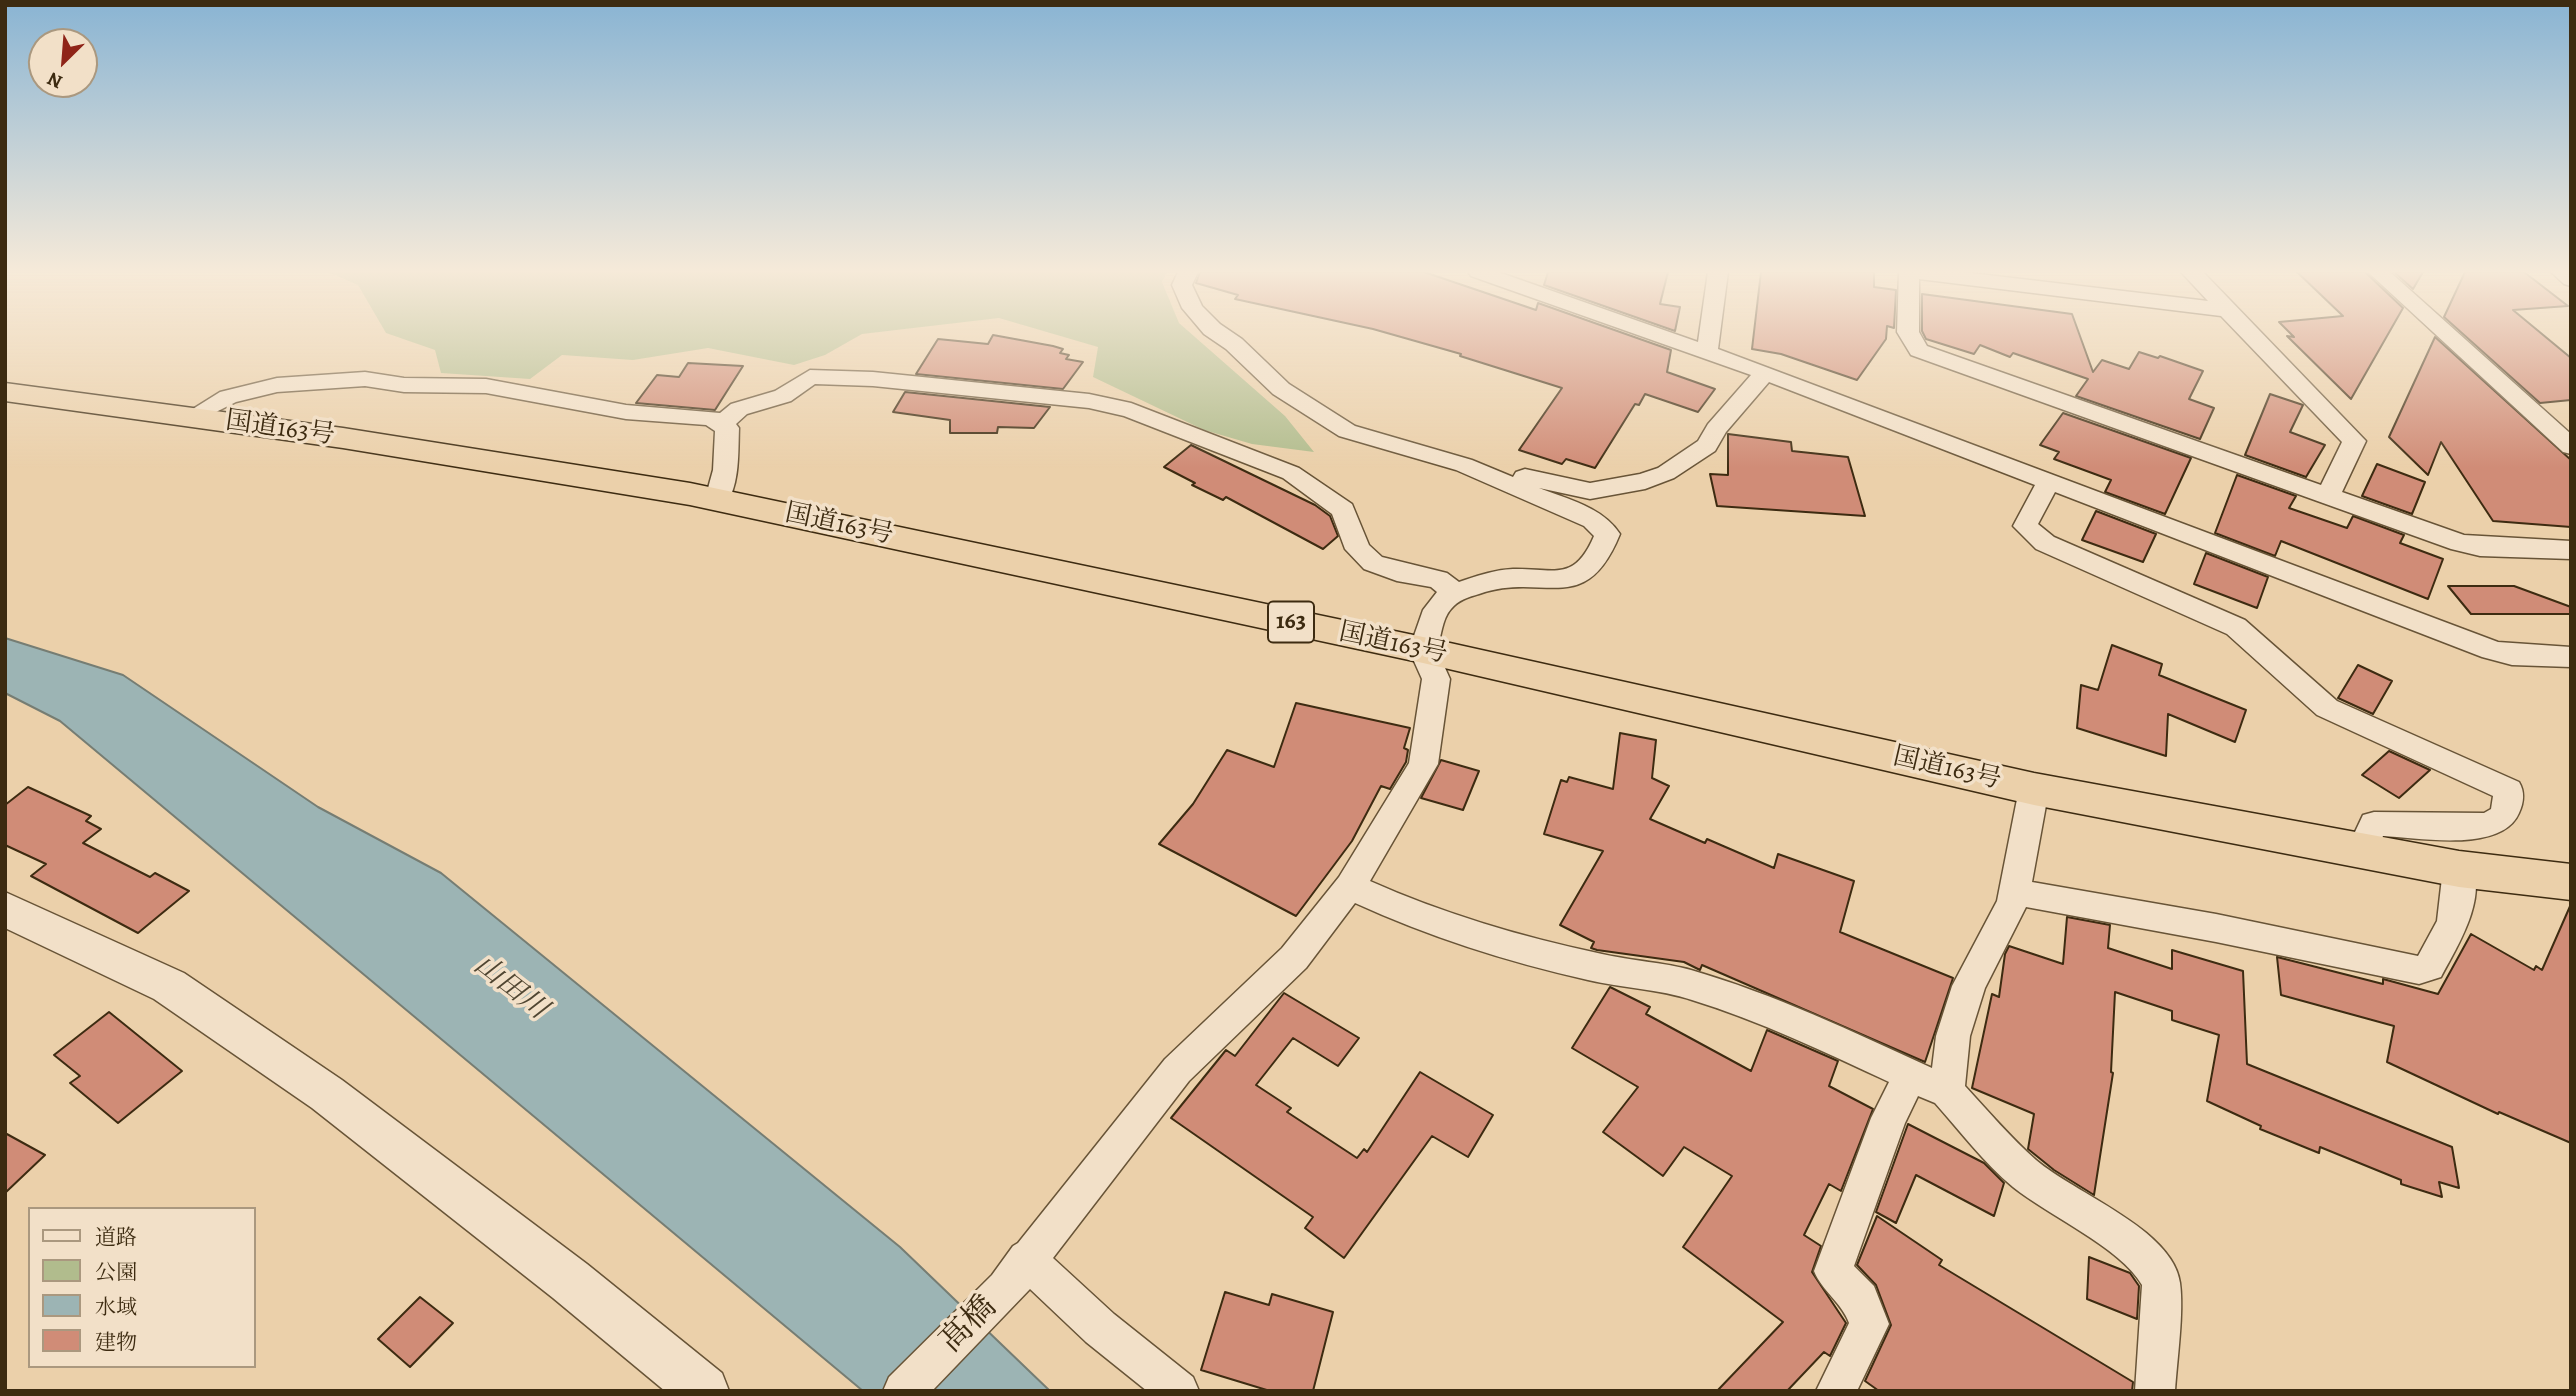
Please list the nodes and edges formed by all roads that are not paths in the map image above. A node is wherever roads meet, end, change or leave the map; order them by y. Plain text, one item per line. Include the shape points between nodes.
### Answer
1 (1225, 337) edge
2 (1665, 337) edge
3 (1709, 337) edge
4 (1911, 337) edge
5 (2253, 337) edge
6 (2450, 337) edge
7 (1707, 353) junction
8 (1765, 373) junction
9 (5, 391) edge
10 (192, 417) junction
11 (722, 423) junction
12 (2571, 447) edge
13 (1486, 475) junction
14 (2049, 481) junction
15 (2328, 496) junction
16 (717, 499) junction
17 (2571, 550) edge
18 (1455, 592) junction
19 (1423, 650) junction
20 (2571, 657) edge
21 (2034, 789) junction
22 (2361, 851) junction
23 (2459, 869) junction
24 (2571, 882) edge
25 (1350, 886) junction
26 (2014, 892) junction
27 (5, 909) edge
28 (1912, 1076) junction
29 (1947, 1092) junction
30 (1016, 1274) junction
31 (704, 1391) edge
32 (903, 1391) edge
33 (1179, 1391) edge
34 (1836, 1391) edge
35 (2155, 1391) edge

1 - 13 street via 1281,389 1347,430
2 - 7 street
3 - 7 street
4 - 15 street via 1919,350
5 - 15 street via 2354,441
6 - 12 street
7 - 8 street
8 - 13 street via 1716,429 1707,446 1645,481 1590,491 1519,476
8 - 14 street
9 - 10 highway, 国道163号 / 163
10 - 11 street via 228,397 277,385 365,380 486,386 580,405 712,418
10 - 16 highway, 国道163号 / 163
11 - 16 street via 727,438
11 - 18 street via 739,409 783,396 810,377 914,383 1089,401 1131,410 1291,473 1343,510 1358,549 1373,563 1437,579
13 - 18 street via 1594,520 1607,534 1594,563 1583,574 1550,582 1496,579
14 - 20 street via 2492,650
14 - 22 street via 2025,526 2045,543 2236,627 2327,708 2509,790 2505,812 2495,823 2374,824
15 - 17 street via 2480,548
16 - 19 highway, 国道163号 / 163
18 - 19 street via 1438,606
19 - 21 highway, 国道163号 / 163
19 - 25 street, 髙橋 via 1436,679 1423,764
21 - 22 highway, 国道163号 / 163
21 - 26 street
22 - 23 highway, 国道163号 / 163
23 - 24 highway, 国道163号 / 163
23 - 26 street via 2455,923 2429,967 2419,970
25 - 28 street via 1386,903 1521,947 1608,970 1689,984 1821,1033
25 - 30 street, 髙橋 via 1294,957 1177,1070
26 - 29 street via 1969,986 1953,1036
27 - 31 street via 169,986 327,1094
28 - 29 street
28 - 34 street via 1889,1118 1833,1271 1860,1300 1869,1324
29 - 35 street via 2023,1172 2127,1241 2150,1263 2161,1282
30 - 32 street, 髙橋
30 - 33 street via 1100,1328

